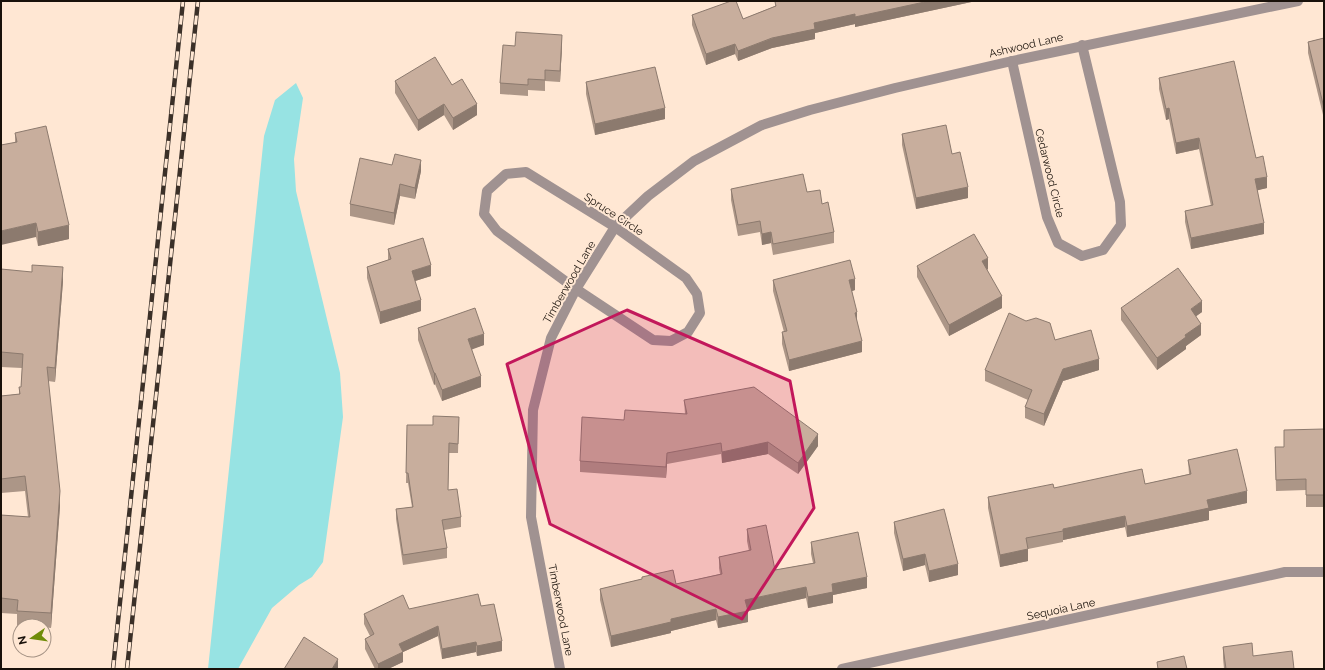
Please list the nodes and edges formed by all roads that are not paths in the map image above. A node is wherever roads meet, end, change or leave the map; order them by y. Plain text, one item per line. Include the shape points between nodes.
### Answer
1 (1298, 1) edge
2 (1082, 45) junction
3 (1012, 61) junction
4 (762, 125) joint
5 (616, 227) junction
6 (576, 289) junction
7 (1324, 572) edge
8 (560, 669) edge
9 (842, 669) edge

1 - 2 street, Ashwood Lane
2 - 3 street, Ashwood Lane
2 - 3 street, Cedarwood Circle via 1120,202 1121,225 1103,250 1082,256 1058,243 1047,217
3 - 4 street, Ashwood Lane via 895,88
4 - 5 street, Timberwood Lane via 694,161 648,196
5 - 6 street, Timberwood Lane
5 - 6 street, Spruce Circle via 686,278 697,294 700,313 688,332 671,341 653,340
5 - 6 street, Spruce Circle via 526,172 506,174 486,191 484,214 497,231
6 - 8 street, Timberwood Lane via 551,338 533,410 531,517
7 - 9 street, Sequoia Lane via 1285,572

